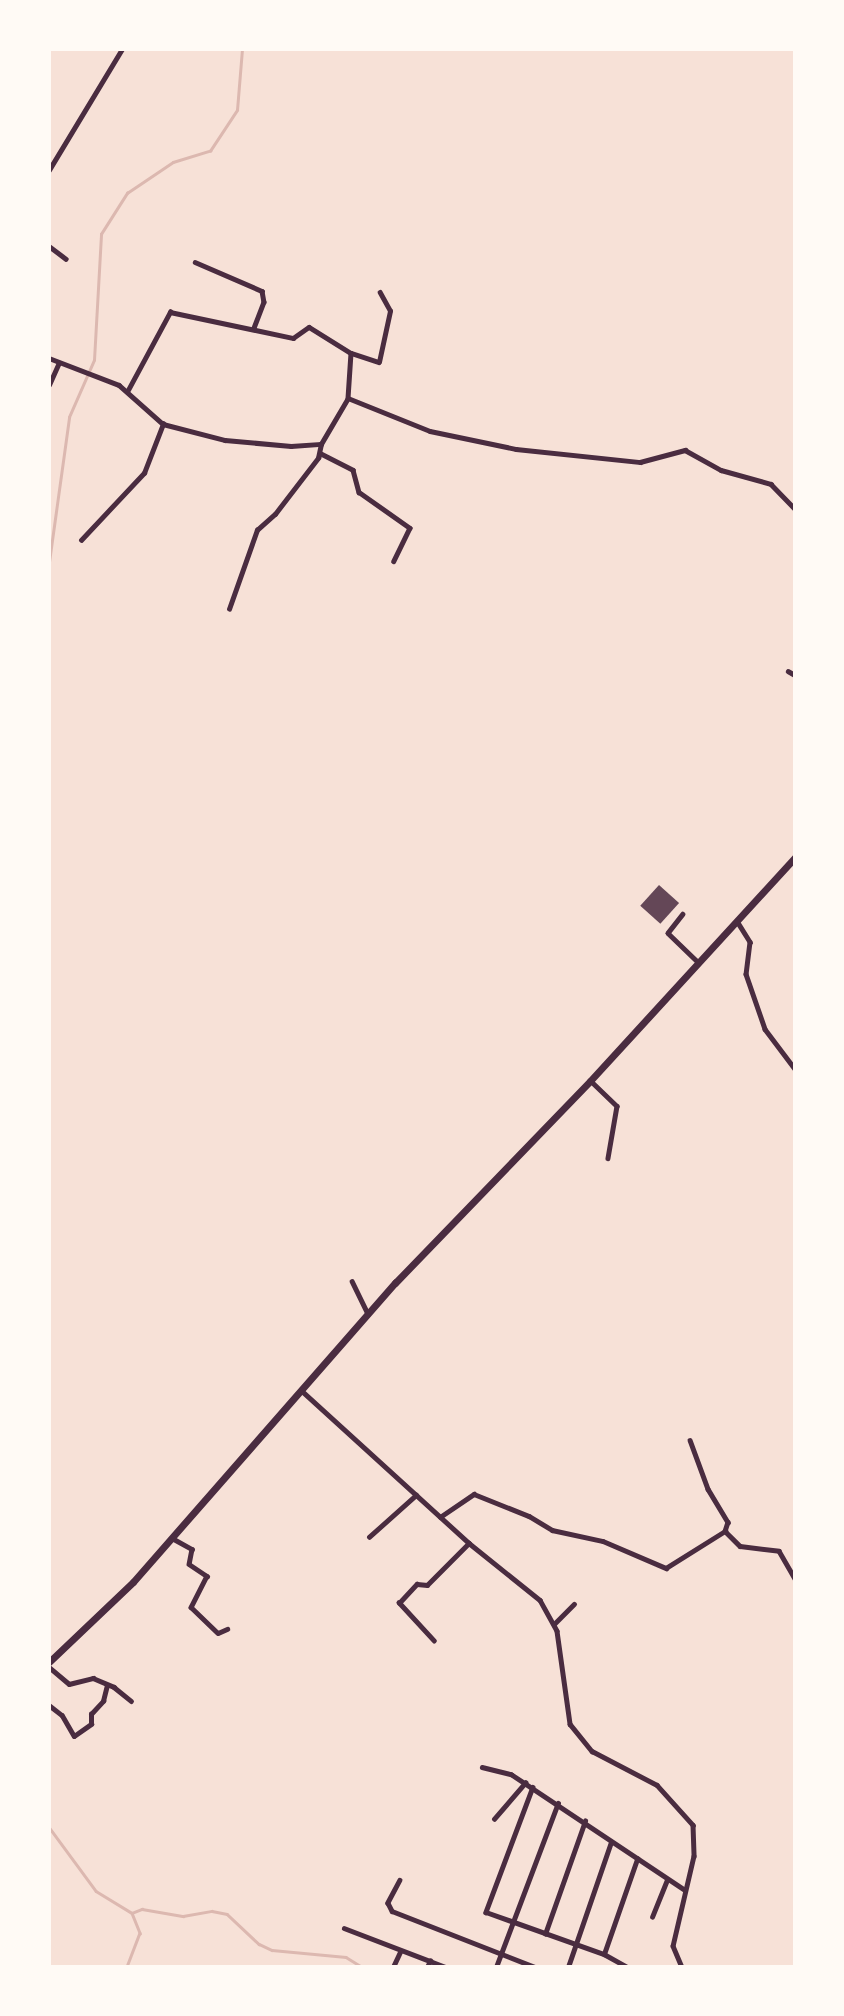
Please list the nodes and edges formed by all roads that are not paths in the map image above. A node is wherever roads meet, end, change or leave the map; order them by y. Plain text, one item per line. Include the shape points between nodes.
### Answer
1 (122, 49) edge
2 (49, 170) edge
3 (49, 246) edge
4 (66, 259) dead end
5 (195, 262) dead end
6 (380, 293) dead end
7 (254, 328) junction
8 (351, 353) junction
9 (49, 358) edge
10 (59, 363) junction
11 (49, 385) edge
12 (128, 391) junction
13 (348, 398) junction
14 (163, 424) junction
15 (321, 444) junction
16 (320, 453) junction
17 (795, 509) edge
18 (80, 540) dead end
19 (394, 561) dead end
20 (229, 610) dead end
21 (788, 671) dead end
22 (795, 675) edge
23 (795, 857) edge
24 (683, 914) dead end
25 (737, 921) junction
26 (698, 962) junction
27 (795, 1069) edge
28 (590, 1080) junction
29 (608, 1158) dead end
30 (352, 1281) dead end
31 (368, 1314) junction
32 (302, 1391) junction
33 (690, 1440) dead end
34 (416, 1495) junction
35 (440, 1517) junction
36 (726, 1531) junction
37 (369, 1537) dead end
38 (171, 1538) junction
39 (469, 1543) junction
40 (795, 1579) edge
41 (574, 1604) dead end
42 (554, 1624) junction
43 (227, 1629) dead end
44 (434, 1640) dead end
45 (49, 1664) edge
46 (107, 1685) junction
47 (131, 1701) dead end
48 (49, 1704) edge
49 (482, 1767) dead end
50 (525, 1783) junction
51 (533, 1787) junction
52 (558, 1803) junction
53 (494, 1819) dead end
54 (585, 1821) junction
55 (611, 1842) junction
56 (637, 1859) junction
57 (400, 1880) dead end
58 (667, 1880) junction
59 (685, 1890) junction
60 (652, 1917) dead end
61 (514, 1924) junction
62 (344, 1928) dead end
63 (545, 1934) junction
64 (575, 1944) junction
65 (401, 1952) junction
66 (604, 1954) junction
67 (501, 1956) junction
68 (429, 1964) edge
69 (393, 1967) edge
70 (446, 1967) edge
71 (496, 1967) edge
72 (534, 1967) edge
73 (568, 1967) edge
74 (627, 1967) edge
75 (682, 1967) edge

1 - 2 street
3 - 4 street
5 - 7 street via 262,291 264,302
6 - 8 street via 390,310 379,362
7 - 8 street via 297,338 306,326
7 - 12 street via 168,313
8 - 13 street
9 - 10 street
10 - 11 street
10 - 12 street
12 - 14 street
13 - 15 street
13 - 17 street via 430,431 508,447 640,462 685,450 721,470 771,484
14 - 15 street via 225,440
14 - 18 street via 144,473
15 - 16 street
16 - 19 street via 353,470 359,492 410,528
16 - 20 street via 257,530
21 - 22 street
23 - 25 main road
24 - 26 street via 668,933
25 - 26 main road
25 - 27 street via 750,942 746,974 768,1036
26 - 28 main road
28 - 29 street via 617,1106
28 - 31 main road
30 - 31 street
31 - 32 main road
32 - 34 street
32 - 38 main road
33 - 36 street via 708,1489 728,1522
34 - 35 street
34 - 37 street
35 - 36 street via 474,1494 552,1530 603,1541 666,1568
35 - 39 street
36 - 40 street via 740,1546 779,1551
38 - 43 street via 192,1549 189,1564 207,1576 191,1607 218,1633
38 - 45 main road
39 - 42 street via 530,1589
39 - 44 street via 427,1585 417,1584 399,1603
41 - 42 street
42 - 59 street via 564,1702 577,1734 592,1751 657,1785 693,1825 694,1856
45 - 46 street via 69,1684 93,1678
46 - 47 street
46 - 48 street via 103,1701 91,1714 91,1724 74,1735
49 - 50 street via 503,1769
50 - 51 street
50 - 53 street
51 - 52 street
51 - 61 street via 486,1912
52 - 54 street
52 - 61 street
54 - 55 street
54 - 63 street
55 - 56 street
55 - 64 street
56 - 58 street
56 - 66 street
57 - 67 street via 388,1903 392,1911
58 - 59 street
58 - 60 street
59 - 75 street via 673,1946
61 - 63 street
61 - 67 street
62 - 65 street
63 - 64 street
64 - 66 street
64 - 73 street
65 - 68 street
65 - 69 street
66 - 74 street
67 - 71 street
67 - 72 street
68 - 70 street

